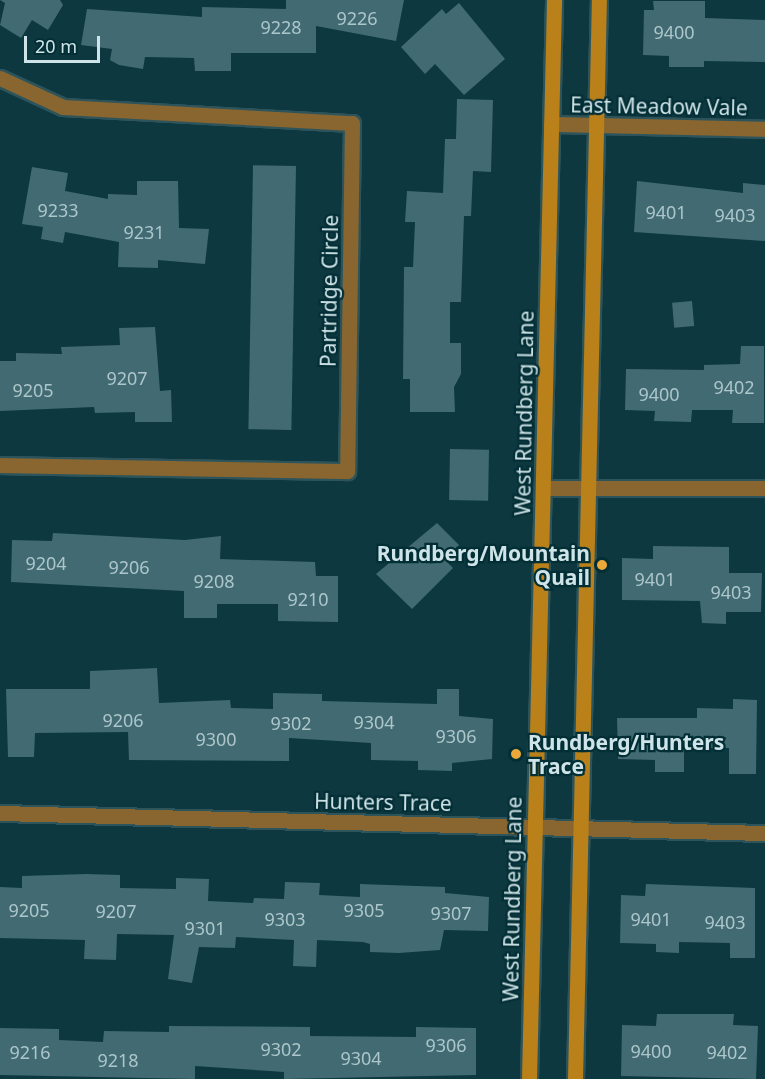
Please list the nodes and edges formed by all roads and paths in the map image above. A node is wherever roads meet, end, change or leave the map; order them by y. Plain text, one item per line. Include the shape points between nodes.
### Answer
1 (554, 0) edge
2 (599, 0) edge
3 (0, 78) edge
4 (551, 124) junction
5 (597, 125) junction
6 (765, 129) edge
7 (0, 465) edge
8 (543, 488) junction
9 (765, 488) edge
10 (589, 489) junction
11 (0, 813) edge
12 (534, 827) junction
13 (581, 827) junction
14 (765, 833) edge
15 (529, 1079) edge
16 (575, 1079) edge

1 - 4 main road, West Rundberg Lane
2 - 5 main road
3 - 7 street, Partridge Circle via 63,107 352,123 347,471
4 - 5 street, East Meadow Vale
4 - 8 main road, West Rundberg Lane
5 - 6 street, East Meadow Vale
5 - 10 main road
8 - 10 street
8 - 12 main road, West Rundberg Lane
9 - 10 street
10 - 13 main road
11 - 12 street, Hunters Trace
12 - 13 street, Hunters Trace
12 - 15 main road, West Rundberg Lane
13 - 14 street, Hunters Trace
13 - 16 main road

